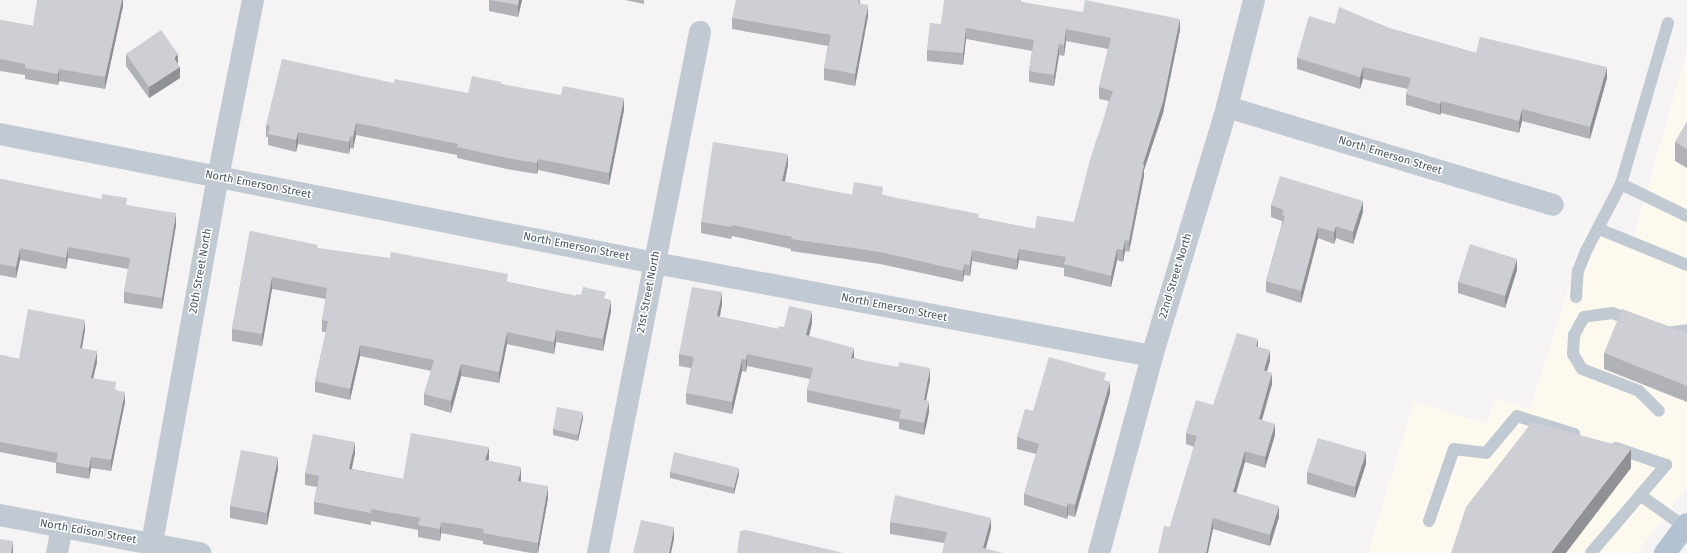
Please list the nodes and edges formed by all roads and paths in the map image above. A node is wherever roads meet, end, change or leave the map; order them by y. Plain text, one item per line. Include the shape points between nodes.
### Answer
1 (253, 0) edge
2 (1254, 0) edge
3 (1668, 23) dead end
4 (700, 32) dead end
5 (1227, 107) junction
6 (0, 134) edge
7 (218, 178) junction
8 (1622, 184) junction
9 (1553, 206) dead end
10 (1687, 216) edge
11 (1599, 229) junction
12 (654, 263) junction
13 (1687, 266) edge
14 (1576, 297) dead end
15 (1687, 330) edge
16 (1152, 356) junction
17 (1659, 410) dead end
18 (1584, 438) edge
19 (1606, 445) edge
20 (1640, 495) junction
21 (0, 515) edge
22 (1429, 521) dead end
23 (1686, 526) edge
24 (62, 528) junction
25 (152, 543) junction
26 (57, 553) edge
27 (200, 553) edge
28 (598, 553) edge
29 (1099, 553) edge
30 (1591, 553) edge
31 (1665, 553) edge

1 - 7 street, 20th Street North
2 - 5 street, 22nd Street North
3 - 8 lane
4 - 12 street, 21st Street North
5 - 9 street, North Emerson Street
5 - 16 street, 22nd Street North
6 - 7 street, North Emerson Street
7 - 12 street, North Emerson Street
7 - 25 street, 20th Street North
8 - 10 lane
8 - 11 lane
11 - 13 lane
11 - 14 lane via 1578,271
12 - 16 street, North Emerson Street
12 - 28 street, 21st Street North
15 - 17 lane via 1665,333 1612,313 1584,317 1574,335 1574,354 1582,369 1639,391
16 - 29 street, 22nd Street North
18 - 22 lane via 1517,416 1486,453 1454,449
19 - 20 lane via 1666,465
20 - 23 lane
20 - 30 lane
21 - 24 street, North Edison Street
23 - 31 main road
24 - 25 street, North Edison Street
24 - 26 street
25 - 27 street, North Edison Street

